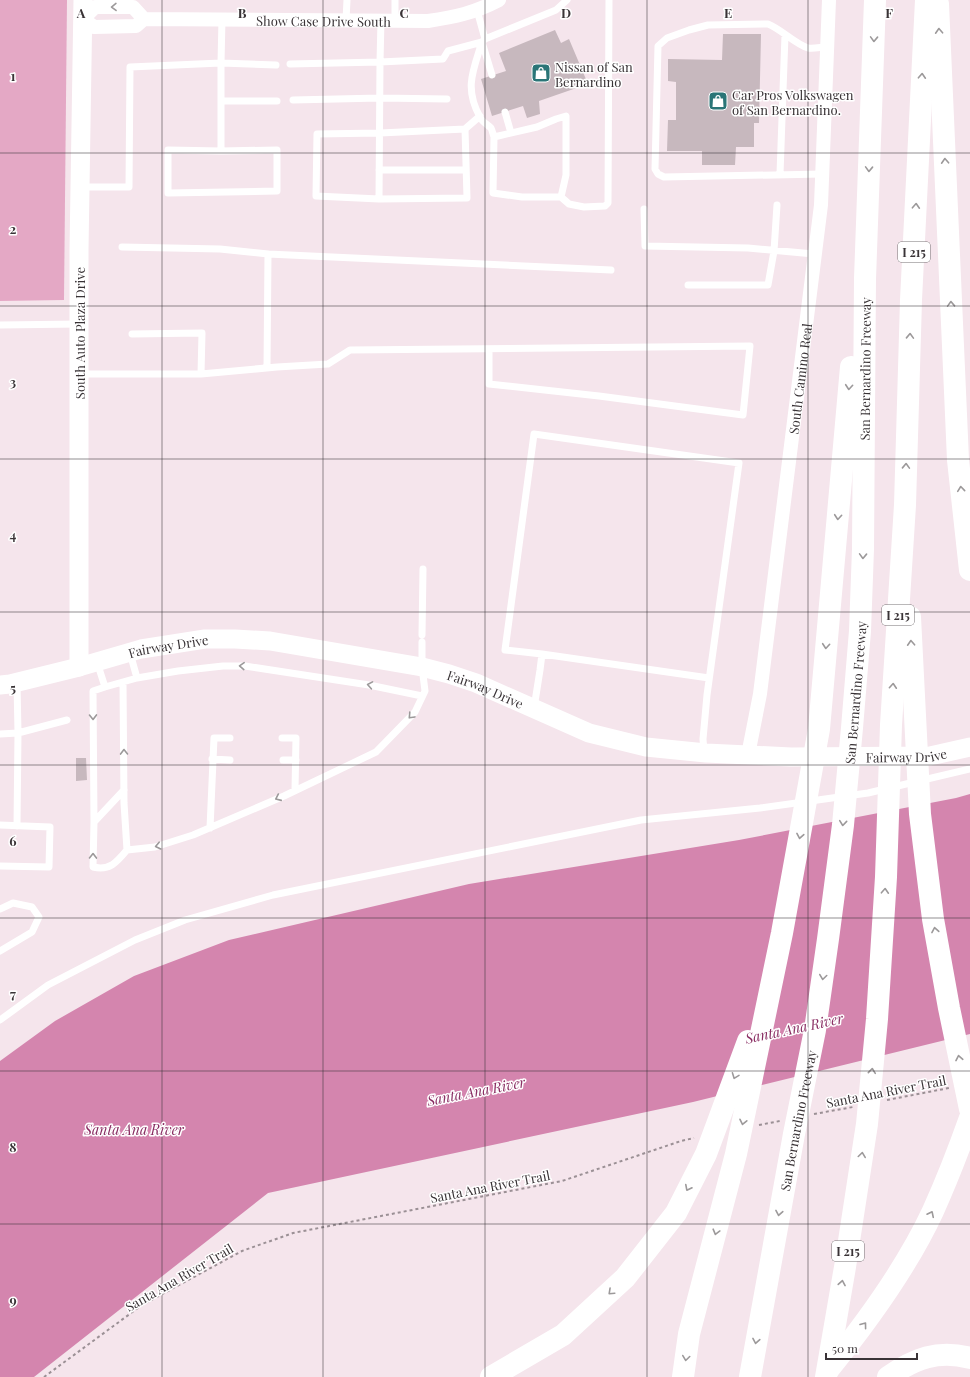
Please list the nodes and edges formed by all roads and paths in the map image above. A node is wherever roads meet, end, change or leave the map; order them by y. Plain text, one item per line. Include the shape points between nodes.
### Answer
1 (83, 0) edge
2 (348, 0) edge
3 (395, 0) edge
4 (499, 0) edge
5 (567, 0) edge
6 (608, 0) edge
7 (829, 0) edge
8 (875, 0) edge
9 (926, 0) edge
10 (938, 0) edge
11 (477, 10) junction
12 (83, 19) junction
13 (144, 19) junction
14 (222, 19) junction
15 (346, 20) junction
16 (381, 20) junction
17 (395, 20) junction
18 (785, 35) junction
19 (483, 41) junction
20 (828, 47) junction
21 (380, 62) junction
22 (221, 64) junction
23 (276, 64) dead end
24 (290, 64) dead end
25 (492, 75) dead end
26 (380, 98) junction
27 (447, 99) dead end
28 (293, 100) dead end
29 (221, 102) junction
30 (276, 102) dead end
31 (505, 112) dead end
32 (480, 116) junction
33 (465, 129) junction
34 (380, 133) junction
35 (511, 133) junction
36 (494, 137) junction
37 (221, 151) junction
38 (380, 170) junction
39 (466, 170) junction
40 (780, 174) junction
41 (822, 174) junction
42 (80, 187) junction
43 (561, 197) junction
44 (379, 199) junction
45 (777, 205) dead end
46 (644, 209) dead end
47 (122, 247) dead end
48 (774, 251) junction
49 (268, 254) junction
50 (814, 254) junction
51 (611, 270) dead end
52 (865, 279) junction
53 (688, 285) dead end
54 (79, 324) junction
55 (0, 325) edge
56 (132, 334) dead end
57 (489, 350) junction
58 (267, 368) junction
59 (79, 374) junction
60 (200, 374) junction
61 (904, 505) junction
62 (422, 569) dead end
63 (970, 570) edge
64 (130, 652) junction
65 (542, 654) junction
66 (88, 664) junction
67 (422, 667) junction
68 (137, 678) junction
69 (709, 678) junction
70 (123, 682) junction
71 (8, 684) edge
72 (105, 687) junction
73 (422, 696) junction
74 (534, 708) junction
75 (67, 720) dead end
76 (18, 733) junction
77 (0, 734) edge
78 (230, 738) dead end
79 (282, 738) dead end
80 (970, 747) edge
81 (704, 753) junction
82 (748, 755) junction
83 (212, 759) junction
84 (230, 760) dead end
85 (283, 760) dead end
86 (296, 760) junction
87 (970, 769) edge
88 (124, 790) junction
89 (295, 790) junction
90 (94, 822) junction
91 (0, 825) edge
92 (17, 826) junction
93 (210, 828) junction
94 (127, 850) junction
95 (0, 866) edge
96 (0, 909) edge
97 (782, 933) junction
98 (0, 951) edge
99 (0, 1020) edge
100 (956, 1087) dead end
101 (880, 1101) dead end
102 (970, 1109) edge
103 (811, 1115) dead end
104 (862, 1115) junction
105 (970, 1118) edge
106 (757, 1126) dead end
107 (787, 1127) junction
108 (701, 1146) junction
109 (970, 1358) edge
110 (44, 1377) edge
111 (491, 1377) edge
112 (683, 1377) edge
113 (750, 1377) edge
114 (822, 1377) edge
115 (826, 1377) edge
116 (888, 1377) edge

1 - 12 street, South Auto Plaza Drive
2 - 15 lane
3 - 17 lane
4 - 11 street, Show Case Drive South
5 - 19 lane via 556,10
6 - 43 lane via 608,203 606,206 584,207 569,204
7 - 20 street, South Camino Real
8 -> 52 highway, San Bernardino Freeway
61 -> 9 highway, I 215
63 -> 10 highway via 958,460
11 - 17 street, Show Case Drive South via 428,21
11 - 19 lane
12 - 13 street, Show Case Drive South via 94,26 136,26
13 -> 12 street via 133,7 95,7
12 - 42 street, South Auto Plaza Drive
13 - 14 street, Show Case Drive South
14 - 15 street, Show Case Drive South
14 - 22 lane
15 - 16 street, Show Case Drive South
16 - 17 street, Show Case Drive South
16 - 21 lane
18 - 20 lane via 808,48
18 - 40 lane
18 - 40 lane via 768,24 708,25 667,38 658,46 655,169 658,174 664,177
19 - 21 lane via 448,51 442,59
19 - 25 lane
19 - 32 lane via 471,77 474,106
20 - 41 street, South Camino Real
21 - 24 lane
21 - 26 lane
22 - 23 lane
22 - 29 lane
22 - 42 lane via 130,66 129,187
26 - 27 lane
26 - 28 lane
26 - 34 lane
29 - 30 lane
29 - 37 lane
31 - 35 lane
32 - 33 lane
32 - 36 lane via 491,128
33 - 34 lane
33 - 39 lane
34 - 38 lane
34 - 44 lane via 317,134 316,196
35 - 36 lane
35 - 43 lane via 566,116 566,175
36 - 43 lane via 493,193 522,197
37 - 37 lane via 168,150 168,193 277,191 276,150
38 - 39 lane
38 - 44 lane
39 - 44 lane via 467,198
40 - 41 lane
41 - 50 street, South Camino Real via 821,205
42 - 54 street, South Auto Plaza Drive
45 - 48 lane
46 - 48 lane via 645,246
47 - 49 lane via 220,249
48 - 50 lane
48 - 53 lane via 768,285
49 - 51 lane
49 - 58 lane
50 - 82 street, South Camino Real via 760,694
52 -> 97 highway via 853,349 819,729
52 -> 107 highway, San Bernardino Freeway via 863,549 860,631 852,728 843,825 815,1030
54 - 55 lane
54 - 59 street, South Auto Plaza Drive
56 - 60 lane via 202,333
57 - 57 lane via 750,346 743,415 489,384
57 - 58 lane via 350,350 328,364
58 - 60 lane
59 - 60 lane
59 - 66 street, South Auto Plaza Drive
102 -> 61 highway via 933,919 920,814
104 -> 61 highway, I 215 via 877,1019
62 - 67 lane
64 - 66 street, Fairway Drive
64 - 67 street, Fairway Drive via 192,640 236,639 270,642
64 - 68 lane
65 - 69 lane
65 - 69 lane via 505,650 534,434 739,463
65 - 74 lane
66 - 71 street, Fairway Drive
66 - 72 lane
67 - 73 lane
67 - 74 street, Fairway Drive via 476,683
68 - 70 lane
73 -> 68 lane via 245,666 186,670
69 - 81 lane
70 - 72 lane
88 -> 70 lane
71 - 76 lane
72 -> 90 lane via 93,691
73 -> 89 lane via 415,712 376,752
74 - 81 street, Fairway Drive via 589,733 646,747
75 - 76 lane
76 - 77 lane
76 - 92 lane
78 - 83 lane via 214,738
79 - 86 lane via 296,738
80 - 82 street, Fairway Drive via 930,756
81 - 82 street, Fairway Drive
83 - 84 lane
83 - 93 lane
85 - 86 lane
86 - 89 lane
87 - 99 lane via 868,793 760,808 641,820 273,895 185,920 135,940 48,985
88 - 90 lane
88 - 94 lane
89 -> 93 lane
94 -> 90 lane via 117,863 101,869 93,867
91 - 92 lane
92 - 95 lane via 50,827 50,867
93 -> 94 lane via 193,836 155,847
96 - 98 lane via 13,903 32,907 39,917 32,932
97 -> 108 highway via 746,1047
97 -> 112 highway via 736,1154 689,1334
100 - 101 path, Santa Ana River Trail
103 - 104 path, Santa Ana River Trail
115 -> 104 highway, I 215 via 845,1267
114 -> 105 highway via 866,1322 913,1249 932,1212
106 - 107 path
107 -> 113 highway, San Bernardino Freeway
108 - 110 path, Santa Ana River Trail via 681,1141 562,1181 293,1233 242,1251 142,1305
108 -> 111 highway via 676,1213 625,1278 563,1335
109 - 116 highway via 943,1354 922,1358 903,1366

